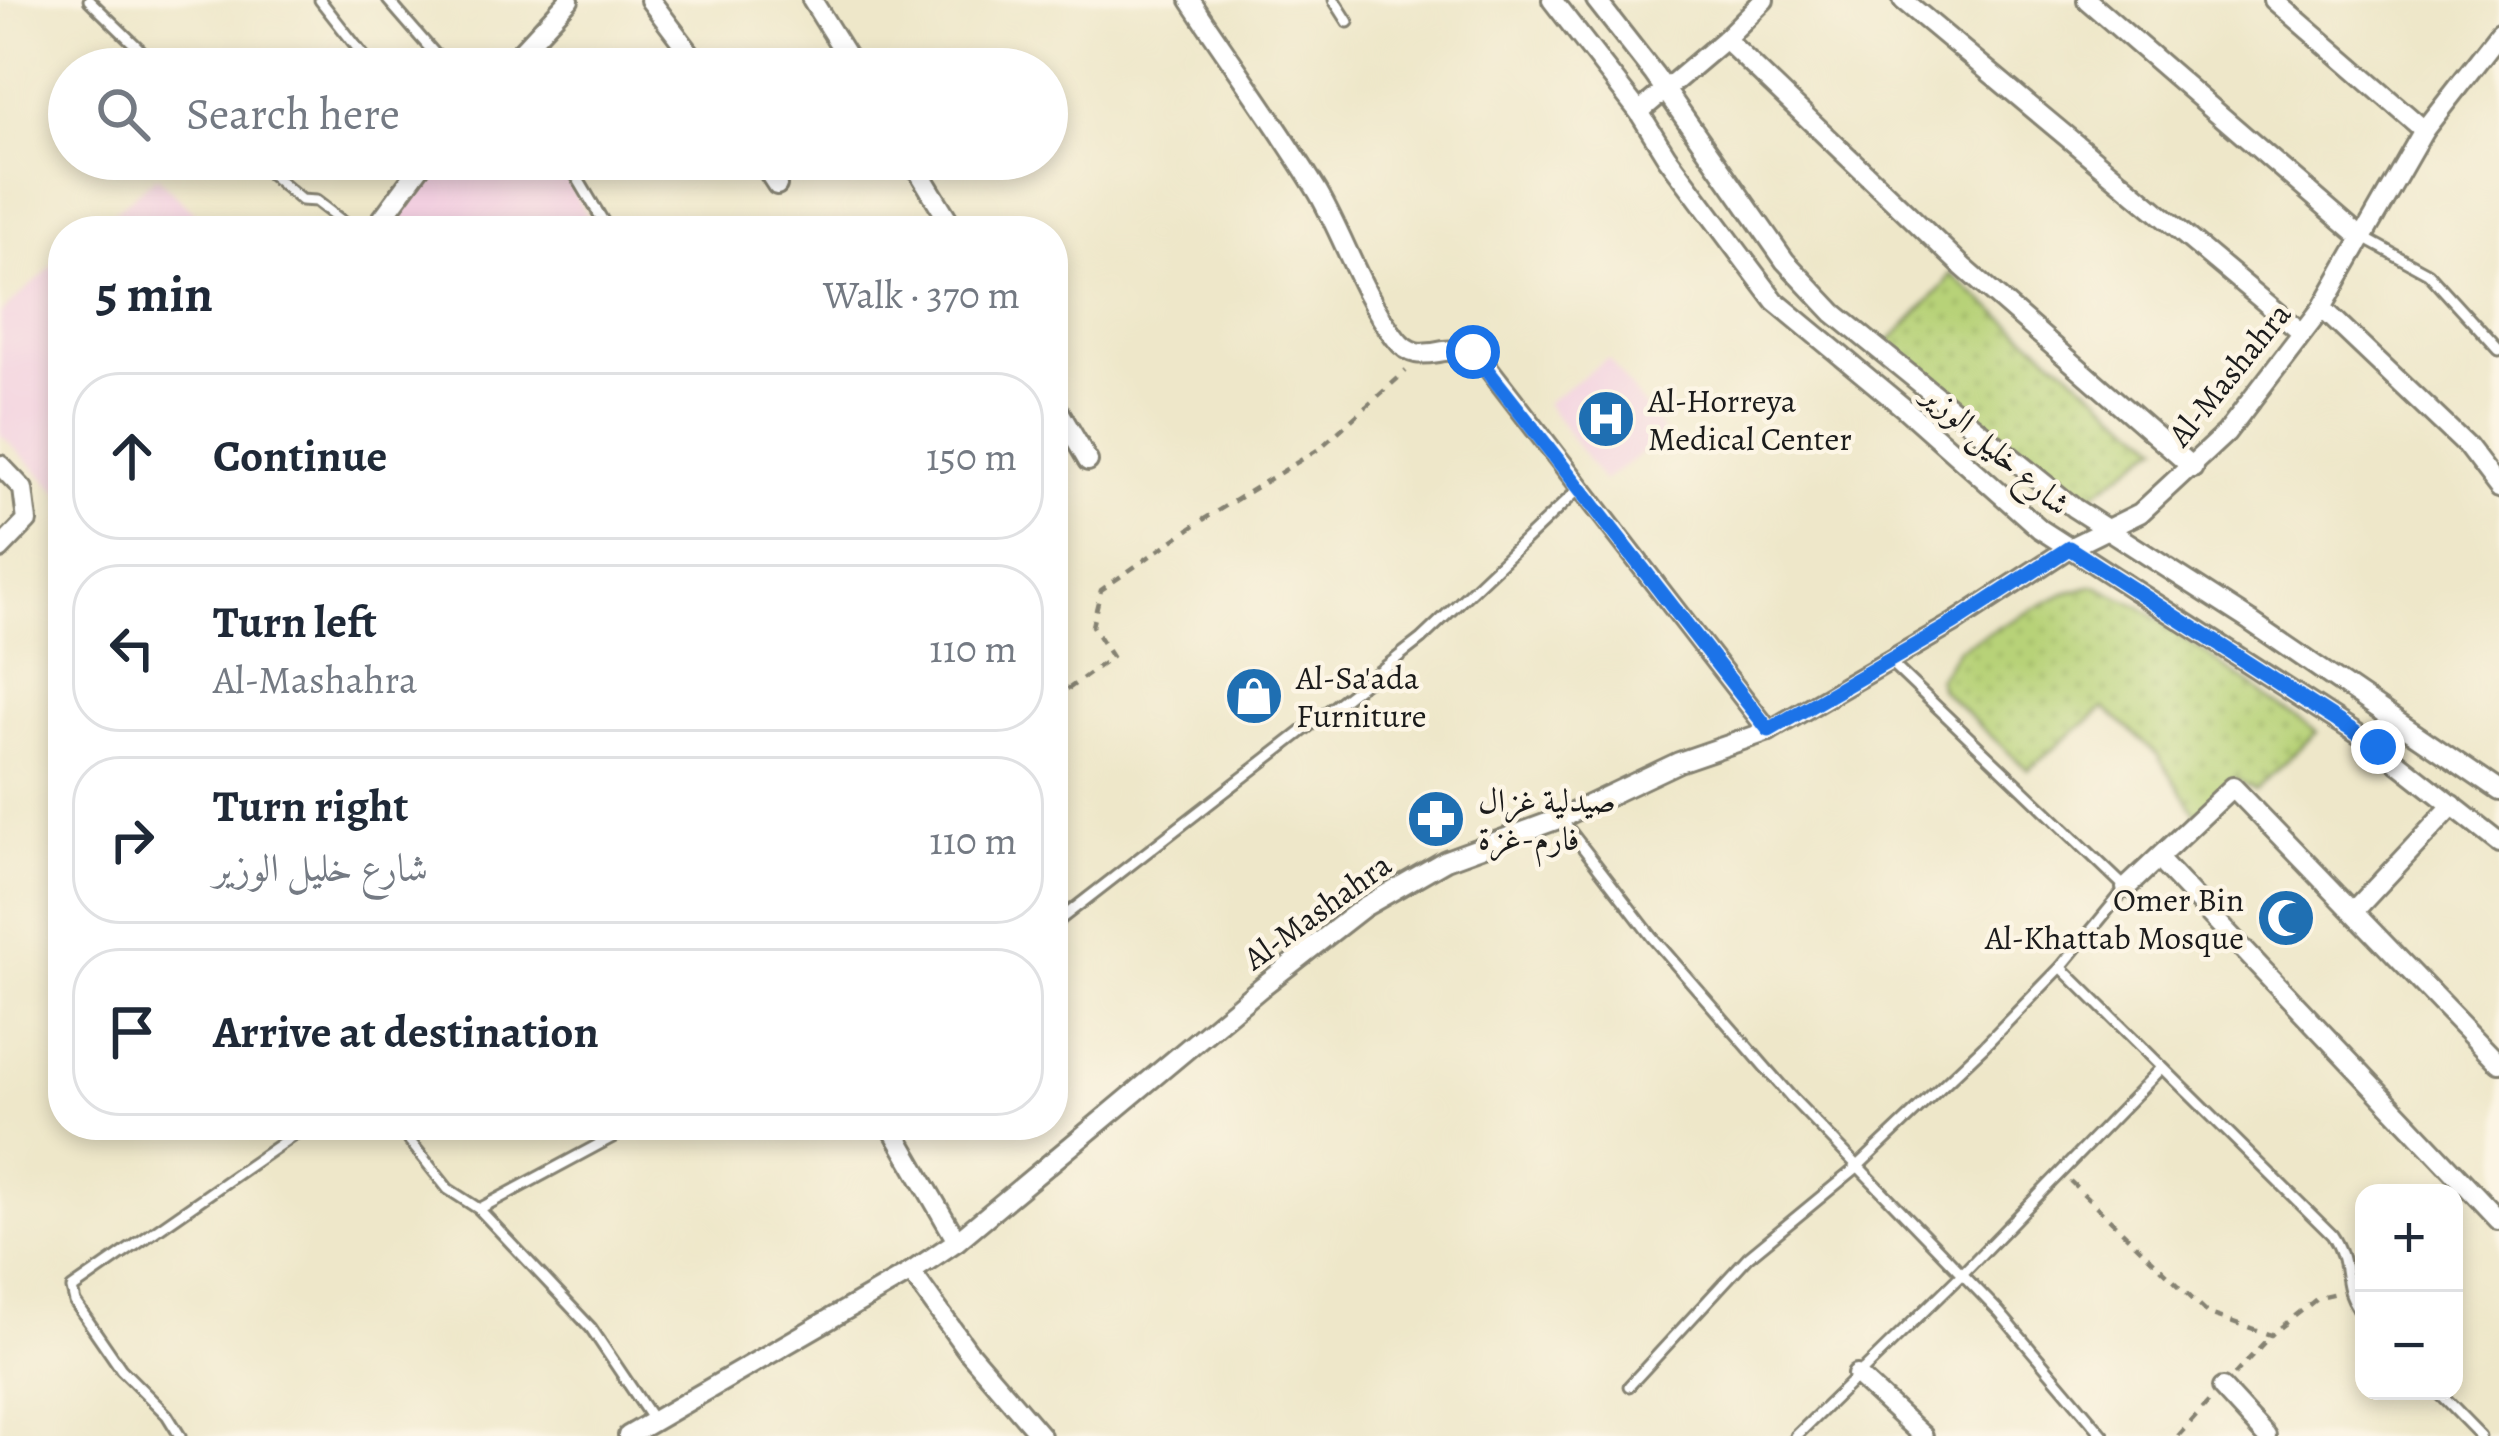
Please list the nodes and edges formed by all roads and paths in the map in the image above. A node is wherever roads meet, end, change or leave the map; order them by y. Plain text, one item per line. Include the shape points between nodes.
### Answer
1 (88, 0) edge
2 (320, 0) edge
3 (388, 0) edge
4 (650, 0) edge
5 (812, 0) edge
6 (1190, 0) edge
7 (1334, 0) edge
8 (1552, 0) edge
9 (1596, 0) edge
10 (1764, 0) edge
11 (1903, 0) edge
12 (2087, 0) edge
13 (2274, 0) edge
14 (558, 4) edge
15 (1348, 22) dead end
16 (2499, 34) edge
17 (1725, 39) junction
18 (138, 48) edge
19 (358, 48) edge
20 (430, 48) edge
21 (524, 48) edge
22 (687, 48) edge
23 (842, 48) edge
24 (1665, 91) junction
25 (1639, 112) junction
26 (2424, 130) junction
27 (278, 180) edge
28 (411, 180) edge
29 (579, 180) edge
30 (773, 180) edge
31 (924, 180) edge
32 (776, 185) dead end
33 (336, 216) edge
34 (384, 216) edge
35 (600, 216) edge
36 (946, 216) edge
37 (2361, 237) junction
38 (2321, 308) junction
39 (2300, 332) junction
40 (2499, 351) edge
41 (1424, 355) junction
42 (1068, 426) edge
43 (1088, 461) dead end
44 (0, 465) edge
45 (2193, 468) junction
46 (2499, 488) edge
47 (1579, 489) junction
48 (2113, 530) junction
49 (2069, 548) junction
50 (0, 549) edge
51 (1887, 659) junction
52 (1068, 689) edge
53 (1769, 730) junction
54 (2499, 791) edge
55 (2453, 805) junction
56 (1561, 818) junction
57 (2499, 842) edge
58 (2159, 860) junction
59 (2126, 888) junction
60 (2355, 910) junction
61 (1068, 914) edge
62 (2061, 967) junction
63 (2499, 1063) edge
64 (2161, 1069) junction
65 (286, 1140) edge
66 (410, 1140) edge
67 (607, 1140) edge
68 (899, 1140) edge
69 (1856, 1168) junction
70 (2060, 1170) junction
71 (479, 1209) junction
72 (2499, 1220) edge
73 (956, 1241) junction
74 (911, 1272) junction
75 (1961, 1275) junction
76 (2347, 1298) junction
77 (2355, 1306) edge
78 (1857, 1375) junction
79 (1629, 1386) dead end
80 (2222, 1388) dead end
81 (2446, 1400) edge
82 (653, 1420) junction
83 (180, 1436) edge
84 (628, 1436) edge
85 (1041, 1436) edge
86 (1796, 1436) edge
87 (1924, 1436) edge
88 (2104, 1436) edge
89 (2266, 1436) edge
90 (2481, 1436) edge

1 - 18 lane
2 - 19 lane
3 - 20 lane
4 - 22 street
5 - 23 street
6 - 41 street via 1319,194 1397,342
7 - 15 lane
8 - 25 street, شارع خليل الوزير
9 - 24 street, شارع خليل الوزير
10 - 17 street
11 - 39 street
12 - 37 street
13 - 26 street
14 - 21 street
16 - 26 street, Al-Mashahra
17 - 24 street
17 - 45 street via 1963,267
24 - 25 street
24 - 48 street, شارع خليل الوزير via 1785,261 1834,313 2074,508
25 - 49 street, شارع خليل الوزير via 1775,301
26 - 37 street, Al-Mashahra
27 - 33 lane
28 - 34 street
29 - 35 lane
30 - 32 street
31 - 36 street
37 - 38 street, Al-Mashahra
37 - 40 lane via 2428,273
38 - 39 street, Al-Mashahra
38 - 46 street via 2467,446
39 - 45 street, Al-Mashahra
41 - 47 street via 1473,352
41 - 52 path via 1319,449 1101,590 1092,626 1112,658
42 - 43 street
44 - 50 street via 23,489 27,520
45 - 48 street, Al-Mashahra
47 - 53 street
47 - 61 lane via 1421,639
48 - 49 street, Al-Mashahra
48 - 54 street, شارع خليل الوزير
49 - 51 street, Al-Mashahra
49 - 55 street, شارع خليل الوزير via 2378,747
51 - 53 street, Al-Mashahra
51 - 59 lane
53 - 56 street, Al-Mashahra
55 - 57 street, شارع خليل الوزير
55 - 60 street
56 - 69 lane via 1652,938
56 - 73 street, Al-Mashahra via 1446,860 1364,907
58 - 59 street
58 - 60 street via 2234,787
58 - 72 street
59 - 62 lane
60 - 63 street
62 - 64 lane
62 - 69 lane
64 - 70 lane
64 - 76 lane via 2332,1235 2343,1251
65 - 83 lane via 72,1289 110,1353
66 - 71 lane via 448,1189
67 - 71 lane
68 - 73 street
69 - 75 lane
69 - 79 lane via 1748,1257
70 - 75 lane
70 - 76 path via 2207,1313 2271,1335 2319,1297
71 - 82 lane via 591,1328
73 - 74 street, Al-Mashahra
74 - 82 street, Al-Mashahra
74 - 85 street
75 - 78 lane
75 - 88 lane
76 - 77 lane
78 - 86 lane
78 - 87 street
80 - 89 street
81 - 90 lane
82 - 84 street, Al-Mashahra

